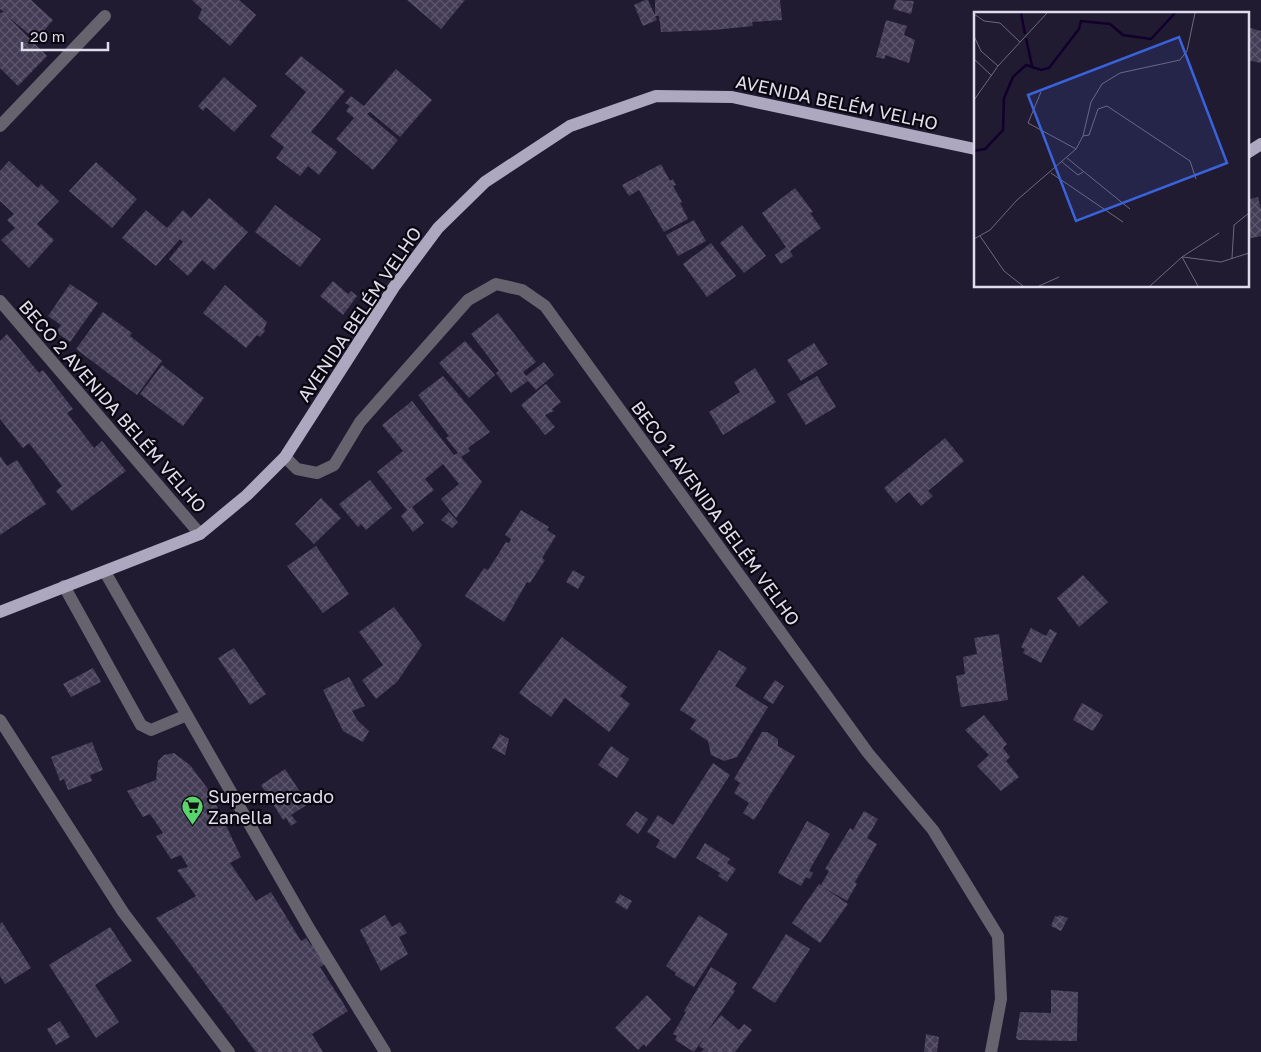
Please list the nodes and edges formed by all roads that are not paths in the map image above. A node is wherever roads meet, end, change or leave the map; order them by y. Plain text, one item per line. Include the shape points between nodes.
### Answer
1 (105, 16) dead end
2 (0, 126) edge
3 (1261, 144) edge
4 (974, 149) edge
5 (1248, 152) edge
6 (0, 301) edge
7 (285, 457) junction
8 (200, 534) junction
9 (105, 572) junction
10 (64, 586) junction
11 (0, 612) edge
12 (187, 715) junction
13 (0, 720) edge
14 (230, 1052) edge
15 (385, 1052) edge
16 (991, 1052) edge

1 - 2 street
3 - 5 main road
4 - 7 main road, AVENIDA BELÉM VELHO via 732,97 656,96 570,126 485,182 438,228 394,287
6 - 8 street, BECO 2 AVENIDA BELÉM VELHO
7 - 8 main road, AVENIDA BELÉM VELHO via 247,495
7 - 16 street, BECO 1 AVENIDA BELÉM VELHO via 297,469 317,473 334,465 360,422 468,300 496,284 522,290 545,306 868,753 933,830 998,936 1001,999
8 - 9 main road, AVENIDA BELÉM VELHO
9 - 10 main road, AVENIDA BELÉM VELHO
9 - 12 street
10 - 11 main road, AVENIDA BELÉM VELHO
10 - 12 street via 141,725 152,730
12 - 15 street via 310,930
13 - 14 street via 123,912

